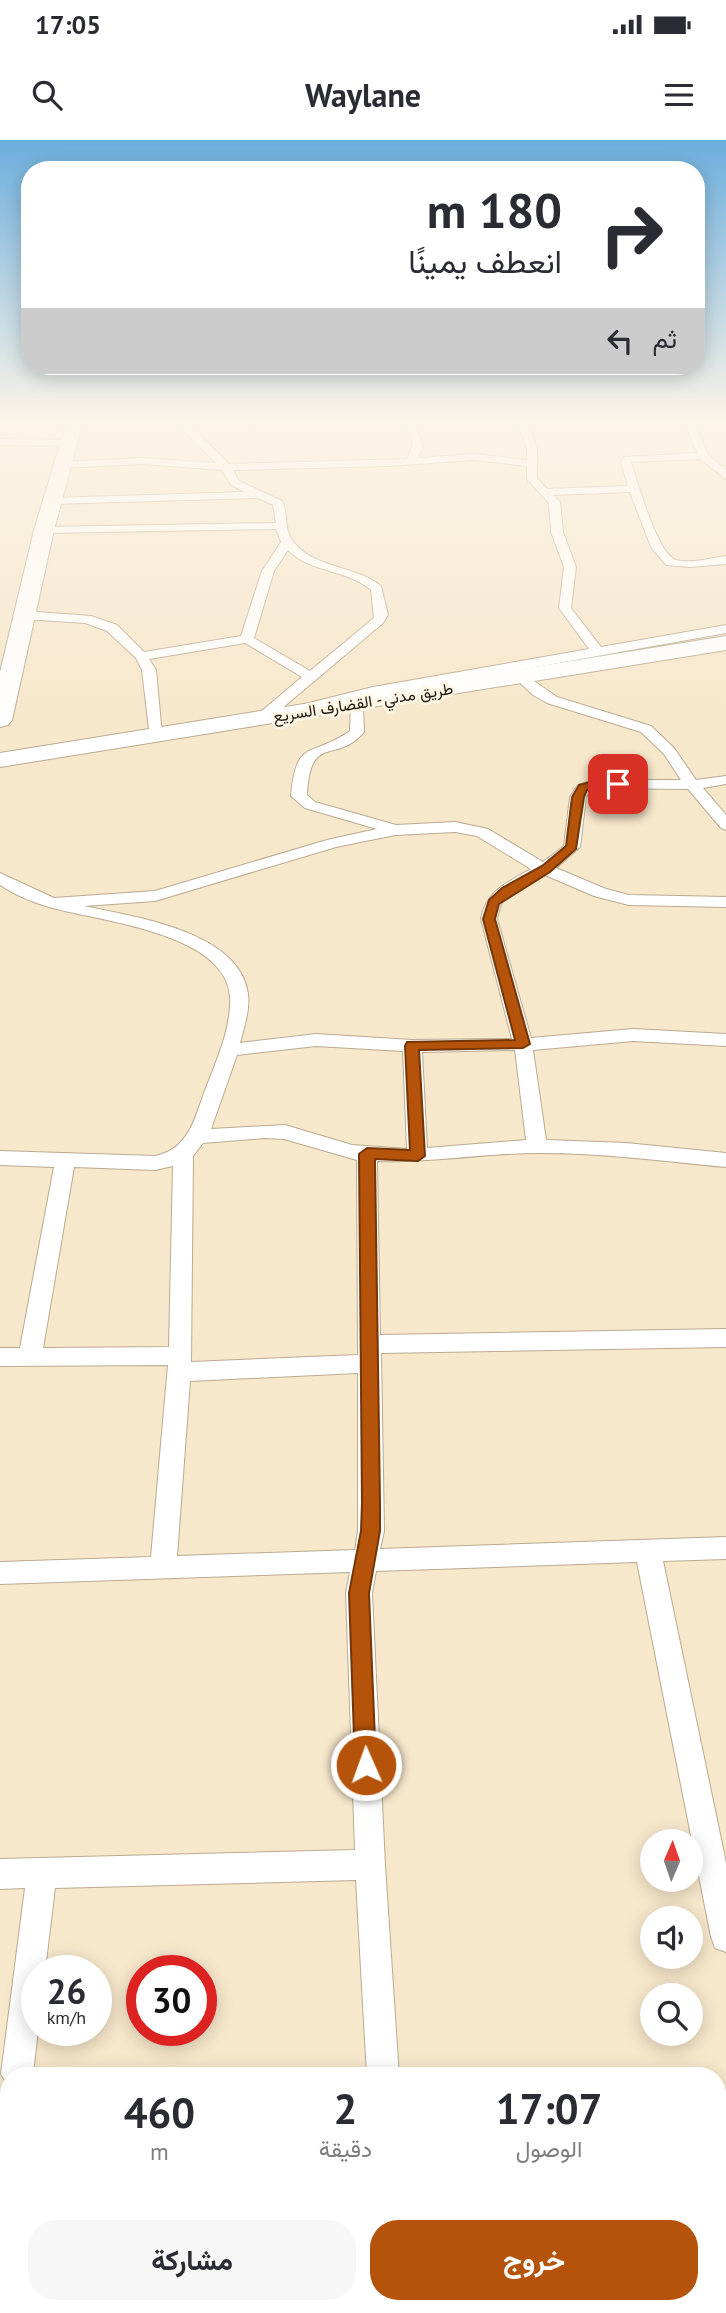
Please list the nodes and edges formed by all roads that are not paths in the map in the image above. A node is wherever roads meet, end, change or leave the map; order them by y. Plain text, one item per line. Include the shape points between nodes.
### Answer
1 (47, 519) edge
2 (279, 519) edge
3 (556, 519) edge
4 (646, 519) edge
5 (280, 526) junction
6 (44, 530) junction
7 (287, 542) junction
8 (726, 560) edge
9 (23, 615) junction
10 (726, 629) edge
11 (247, 639) junction
12 (726, 643) edge
13 (597, 651) junction
14 (141, 656) junction
15 (310, 676) junction
16 (521, 676) junction
17 (356, 703) junction
18 (289, 714) junction
19 (262, 718) junction
20 (0, 720) edge
21 (155, 735) junction
22 (0, 760) edge
23 (726, 780) edge
24 (692, 785) junction
25 (726, 825) edge
26 (396, 830) junction
27 (546, 869) junction
28 (0, 878) edge
29 (726, 902) edge
30 (54, 903) junction
31 (726, 1040) edge
32 (523, 1044) junction
33 (412, 1046) junction
34 (229, 1050) junction
35 (191, 1146) junction
36 (537, 1146) junction
37 (367, 1154) junction
38 (418, 1156) junction
39 (0, 1158) edge
40 (65, 1159) junction
41 (726, 1160) edge
42 (726, 1338) edge
43 (369, 1354) junction
44 (0, 1357) edge
45 (30, 1357) junction
46 (179, 1364) junction
47 (726, 1548) edge
48 (648, 1551) junction
49 (364, 1563) junction
50 (163, 1568) junction
51 (0, 1573) edge
52 (716, 1839) edge
53 (370, 1865) junction
54 (42, 1873) junction
55 (0, 1874) edge
56 (726, 1937) edge
57 (12, 2067) edge
58 (382, 2067) edge

1 - 6 highway
2 - 5 street
3 - 13 street via 569,567 565,608
4 - 8 street via 653,545 664,559 680,563
5 - 6 street
5 - 7 street
6 - 9 highway
7 - 11 street via 268,572
7 - 15 street via 308,560 371,583 377,589 382,615
9 - 14 street via 100,622
9 - 20 highway
10 - 13 street
11 - 14 street
11 - 15 street
12 - 16 highway, طريق مدني - القضارف السريع
13 - 18 street via 373,691
14 - 21 street via 149,670
15 - 19 street
16 - 17 highway, طريق مدني - القضارف السريع
16 - 24 street via 552,700 646,729 669,751
17 - 18 highway, طريق مدني - القضارف السريع
17 - 26 street via 357,732 303,763 299,796 310,805
18 - 19 highway, طريق مدني - القضارف السريع
19 - 21 highway, طريق مدني - القضارف السريع
21 - 22 highway, طريق مدني - القضارف السريع
23 - 24 street
24 - 25 street
24 - 27 street via 594,784 583,788 572,847
26 - 27 street via 468,828
26 - 30 street via 302,851 155,896
27 - 29 street via 600,893 629,900
27 - 32 street via 493,902 489,919
28 - 30 street
30 - 34 street via 178,934 226,964 239,992
31 - 32 street via 633,1035
32 - 33 street
32 - 36 street
33 - 34 street via 316,1040
33 - 38 street
34 - 35 street
35 - 37 street via 265,1131
35 - 40 street via 173,1161 155,1163
35 - 46 street
36 - 38 street
36 - 41 street
37 - 38 street
37 - 43 street
39 - 40 street
40 - 45 street
42 - 43 street
43 - 46 street
43 - 49 street via 371,1517
44 - 45 street
45 - 46 street
46 - 50 street
47 - 48 street
48 - 49 street
48 - 52 street
49 - 50 street
49 - 53 street via 359,1593
50 - 51 street
52 - 56 street
53 - 54 street
53 - 58 street
54 - 55 street
54 - 57 street

